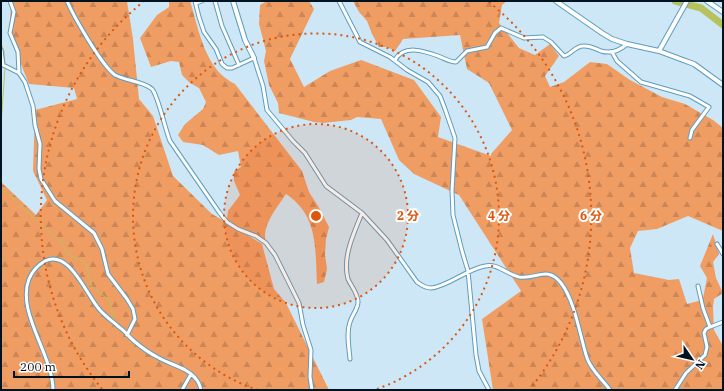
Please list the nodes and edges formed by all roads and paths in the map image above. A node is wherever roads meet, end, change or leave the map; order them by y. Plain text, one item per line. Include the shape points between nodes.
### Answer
1 (10, 1) edge
2 (67, 1) edge
3 (202, 1) edge
4 (215, 1) edge
5 (233, 1) edge
6 (339, 1) edge
7 (556, 1) edge
8 (687, 1) edge
9 (708, 1) edge
10 (195, 2) edge
11 (723, 12) edge
12 (627, 44) junction
13 (1, 50) edge
14 (659, 51) junction
15 (612, 52) junction
16 (254, 58) junction
17 (395, 60) junction
18 (239, 65) junction
19 (19, 73) junction
20 (723, 85) edge
21 (690, 138) dead end
22 (362, 213) junction
23 (717, 244) dead end
24 (723, 254) edge
25 (468, 271) junction
26 (698, 286) dead end
27 (721, 322) edge
28 (710, 327) junction
29 (723, 328) edge
30 (127, 335) junction
31 (350, 359) dead end
32 (191, 374) junction
33 (53, 390) edge
34 (182, 390) edge
35 (201, 390) edge
36 (312, 390) edge
37 (488, 390) edge
38 (610, 390) edge
39 (675, 390) edge

1 - 19 street via 14,12 10,33 18,52
2 - 36 street via 77,22 111,72 153,90 170,141 227,222 256,236 266,243 275,255 299,303 311,350
3 - 10 street
4 - 18 street via 222,26
5 - 16 street via 245,40
6 - 17 street via 360,42
7 - 12 street via 602,34
8 - 14 street
9 - 11 street
10 - 18 street via 204,32 216,48 222,64 229,69
12 - 14 street
12 - 15 street
13 - 19 street via 6,66
14 - 20 street via 694,64
15 - 17 street via 584,45 564,56 543,37 524,38 501,28 495,33 488,47 467,51 456,62 411,50 400,53
15 - 21 street via 617,61 641,82 690,96 709,107 692,130
16 - 18 street
16 - 22 street via 267,110 305,153 326,186
17 - 25 street via 435,89 453,132 453,215
19 - 30 street via 25,82 40,144 38,170 41,179 55,201 94,233 102,249 108,274 133,309 135,319
22 - 25 street via 424,286 438,286
22 - 31 street via 346,265 348,279 358,300 348,330
23 - 24 street
25 - 37 street via 476,355 479,371
25 - 38 street via 494,265 519,277 546,273 553,276 568,294 587,360
26 - 28 street
27 - 28 street
27 - 29 street
28 - 39 street via 704,333 707,347 705,355 686,373
30 - 32 street via 159,358
30 - 33 street via 100,311 66,263 54,259 46,260 29,278 26,291 34,329 51,372
32 - 34 street
32 - 35 street via 196,378

